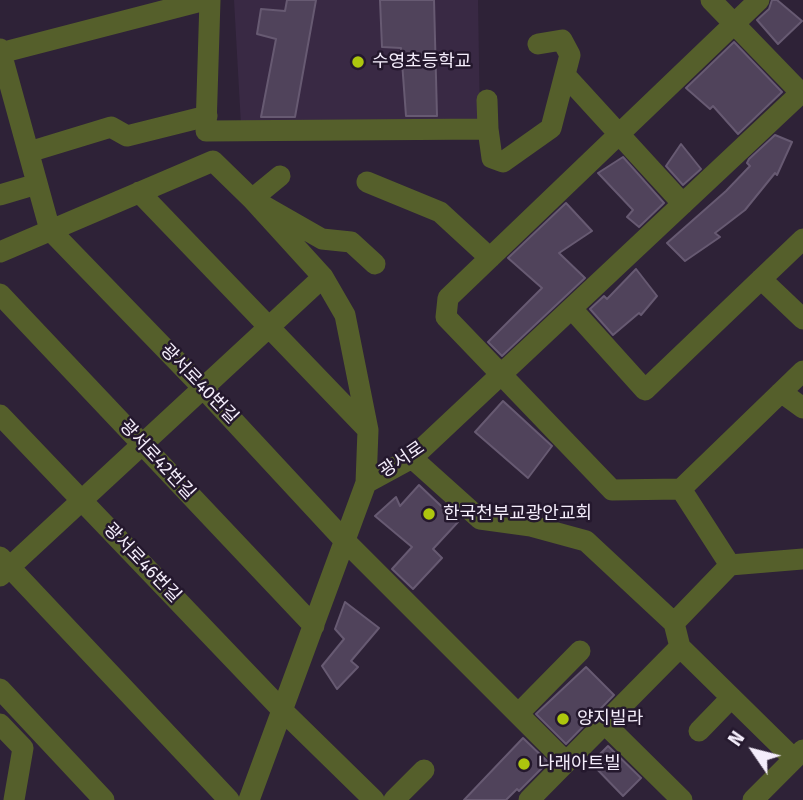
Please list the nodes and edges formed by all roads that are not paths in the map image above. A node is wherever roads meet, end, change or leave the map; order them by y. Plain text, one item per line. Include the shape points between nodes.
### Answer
1 (208, 0) edge
2 (711, 0) edge
3 (760, 0) edge
4 (734, 24) junction
5 (538, 44) dead end
6 (0, 52) edge
7 (565, 75) junction
8 (802, 93) edge
9 (487, 100) dead end
10 (207, 124) junction
11 (488, 130) junction
12 (618, 135) junction
13 (29, 152) junction
14 (213, 161) junction
15 (280, 176) dead end
16 (366, 182) dead end
17 (37, 184) junction
18 (139, 192) junction
19 (0, 195) edge
20 (252, 200) junction
21 (683, 204) junction
22 (50, 230) junction
23 (803, 239) edge
24 (0, 252) edge
25 (490, 258) junction
26 (375, 264) dead end
27 (323, 277) junction
28 (761, 279) junction
29 (0, 294) edge
30 (572, 309) junction
31 (803, 319) edge
32 (270, 327) junction
33 (803, 371) edge
34 (500, 376) junction
35 (203, 388) junction
36 (781, 392) junction
37 (803, 408) edge
38 (0, 415) edge
39 (368, 430) junction
40 (143, 444) junction
41 (412, 458) junction
42 (366, 483) junction
43 (681, 489) junction
44 (82, 500) junction
45 (345, 541) junction
46 (803, 559) edge
47 (730, 565) junction
48 (3, 566) edge
49 (674, 623) junction
50 (314, 626) junction
51 (680, 647) junction
52 (580, 651) dead end
53 (0, 689) edge
54 (731, 698) junction
55 (283, 711) junction
56 (518, 714) junction
57 (0, 724) edge
58 (605, 724) junction
59 (699, 731) dead end
60 (799, 755) edge
61 (566, 762) junction
62 (424, 769) dead end
63 (18, 798) edge
64 (104, 800) edge
65 (229, 800) edge
66 (249, 800) edge
67 (374, 800) edge
68 (394, 800) edge
69 (529, 800) edge
70 (682, 800) edge
71 (753, 800) edge

1 - 6 street
1 - 10 street
2 - 4 street
3 - 4 street
4 - 8 street
4 - 12 street
5 - 7 street via 562,40 570,55
6 - 13 street
7 - 11 street via 551,128 503,162 492,158
7 - 12 street
8 - 21 street, 광서로
9 - 11 street
10 - 11 street
10 - 13 street via 127,136 111,127
10 - 14 street
12 - 21 street
12 - 25 street
13 - 17 street
14 - 18 street
14 - 20 street
15 - 20 street
16 - 25 street via 440,212
17 - 19 street
17 - 22 street
18 - 22 street
18 - 32 street
20 - 26 street via 322,239 351,242
20 - 27 street
21 - 30 street, 광서로
22 - 24 street
22 - 35 street, 광서로40번길
23 - 28 street
25 - 34 street via 448,298 446,317
27 - 32 street
27 - 39 street via 345,314
28 - 30 street via 645,390
28 - 31 street
29 - 40 street, 광서로42번길
30 - 34 street, 광서로
32 - 35 street
32 - 39 street
33 - 36 street
34 - 41 street, 광서로
34 - 43 street via 611,490
35 - 40 street
35 - 45 street, 광서로40번길
36 - 37 street
36 - 43 street
38 - 44 street, 광서로46번길
39 - 42 street
40 - 44 street
40 - 50 street, 광서로42번길
41 - 42 street, 광서로
41 - 49 street via 480,519 531,526 586,541
42 - 45 street, 광서로
43 - 47 street
44 - 48 street
44 - 55 street, 광서로46번길
45 - 50 street, 광서로
45 - 56 street, 광서로40번길
46 - 47 street
47 - 49 street
48 - 65 street
49 - 51 street
50 - 55 street, 광서로
51 - 54 street
51 - 58 street
52 - 56 street
53 - 64 street
54 - 59 street
54 - 60 street
55 - 66 street, 광서로
55 - 67 street, 광서로46번길
56 - 61 street, 광서로40번길
57 - 63 street via 23,748
58 - 61 street
58 - 70 street
60 - 71 street
61 - 69 street
62 - 68 street

